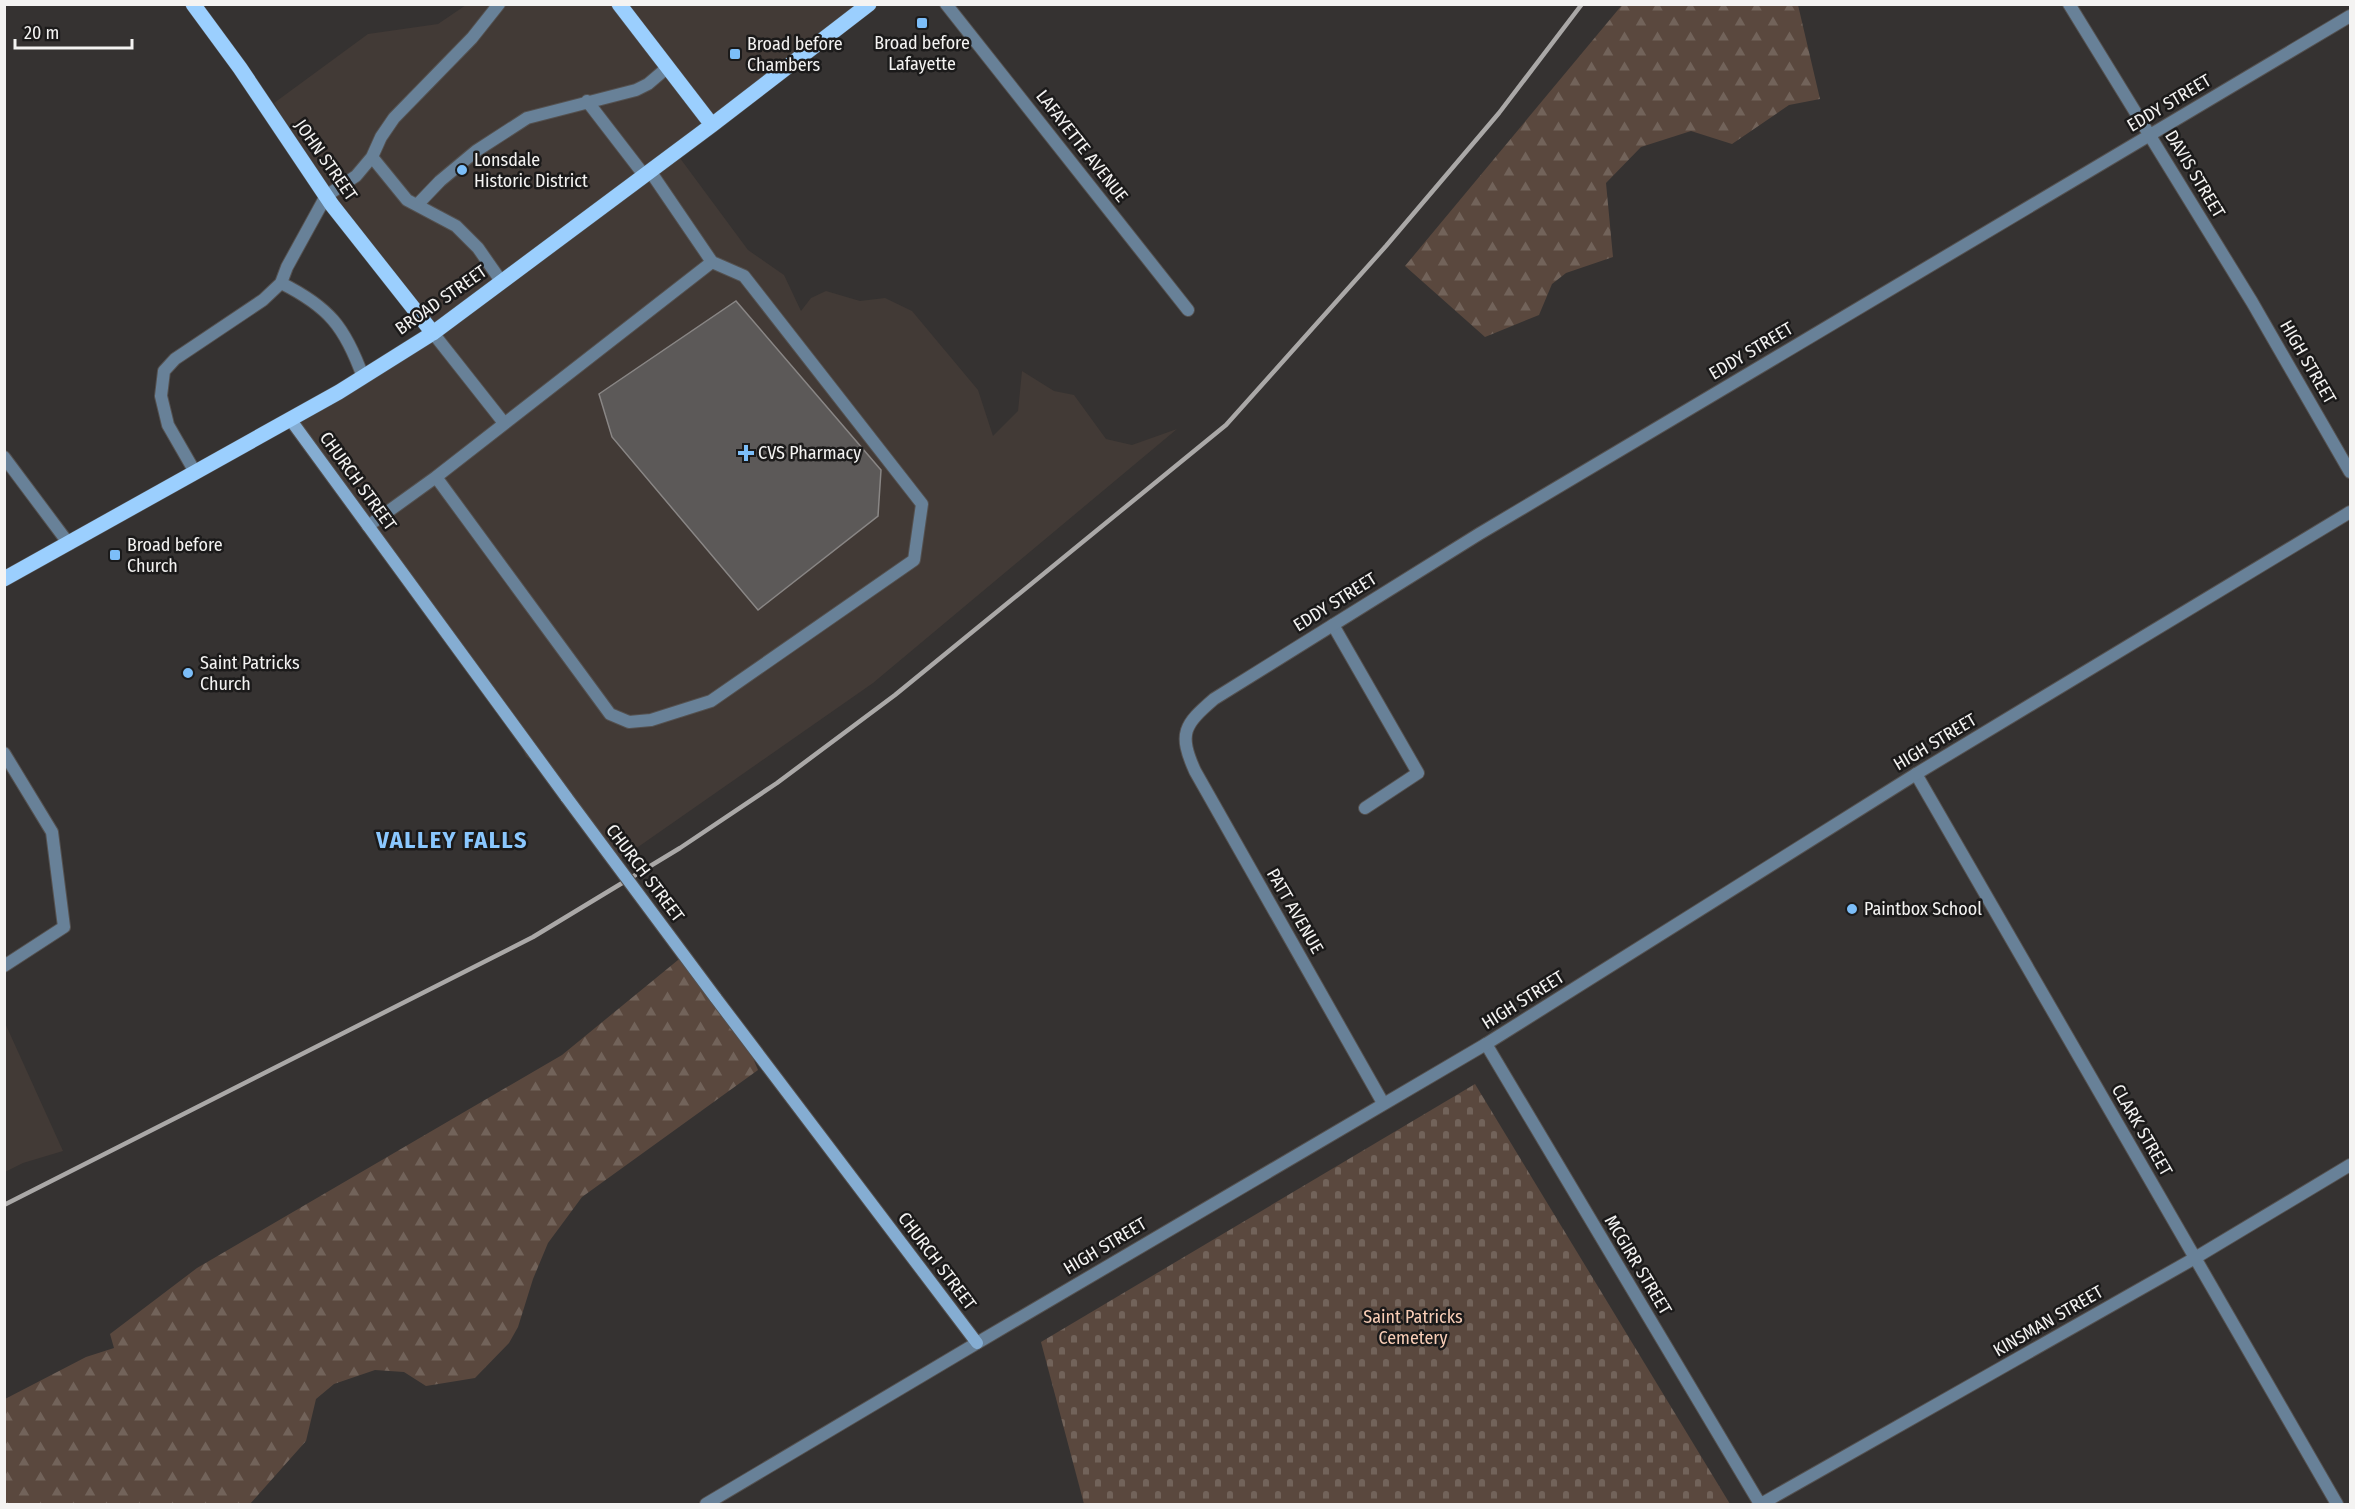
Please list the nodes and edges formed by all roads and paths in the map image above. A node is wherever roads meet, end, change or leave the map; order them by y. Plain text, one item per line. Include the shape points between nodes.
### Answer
1 (193, 4) edge
2 (499, 4) edge
3 (619, 4) edge
4 (869, 4) edge
5 (946, 4) edge
6 (2069, 4) edge
7 (2350, 16) edge
8 (668, 67) junction
9 (587, 101) junction
10 (712, 125) junction
11 (2150, 135) junction
12 (372, 158) junction
13 (647, 173) junction
14 (326, 196) junction
15 (417, 205) junction
16 (712, 262) junction
17 (501, 281) junction
18 (281, 283) junction
19 (2252, 302) joint
20 (1188, 310) dead end
21 (433, 333) junction
22 (363, 376) junction
23 (290, 419) junction
24 (504, 423) junction
25 (4, 457) edge
26 (195, 472) junction
27 (2350, 472) edge
28 (436, 477) junction
29 (2350, 512) edge
30 (368, 526) junction
31 (69, 544) junction
32 (4, 579) edge
33 (1333, 625) junction
34 (1184, 734) joint
35 (4, 753) edge
36 (1916, 774) junction
37 (1365, 808) dead end
38 (6, 962) edge
39 (1486, 1044) junction
40 (1383, 1103) junction
41 (2350, 1165) edge
42 (2195, 1258) junction
43 (977, 1343) junction
44 (706, 1504) edge
45 (1760, 1504) edge
46 (2337, 1504) edge

1 - 14 main road, JOHN STREET
2 - 12 street via 472,38 394,118
3 - 8 main road
4 - 10 main road, BROAD STREET
5 - 20 street, LAFAYETTE AVENUE
6 - 11 street, DAVIS STREET
7 - 11 street, EDDY STREET
8 - 9 street via 636,90
8 - 10 main road
9 - 13 street
9 - 15 street via 517,124 476,151
10 - 13 main road, BROAD STREET
11 - 19 street, DAVIS STREET
11 - 33 street, EDDY STREET
12 - 14 street via 357,176
12 - 15 street via 408,200
13 - 16 street
13 - 17 main road, BROAD STREET
14 - 18 street
14 - 21 main road, JOHN STREET
15 - 17 street via 456,226 478,248
16 - 24 street
16 - 28 street via 744,276 922,504 914,560 711,700 651,720 629,722 610,714
17 - 21 main road, BROAD STREET
18 - 22 street via 307,296 334,318 352,347
18 - 26 street via 264,300 175,359 164,371 161,396 168,424
19 - 27 street, HIGH STREET
21 - 22 main road, BROAD STREET
21 - 24 street
22 - 23 main road, BROAD STREET
23 - 26 main road, BROAD STREET
23 - 30 main road, CHURCH STREET
24 - 28 street
25 - 31 street
26 - 31 main road, BROAD STREET
28 - 30 street
29 - 36 street, HIGH STREET
30 - 43 main road, CHURCH STREET, bridge via 715,997
31 - 32 main road, BROAD STREET
33 - 34 street, EDDY STREET via 1214,699 1196,715
33 - 37 street via 1418,773
34 - 40 street, PATT AVENUE via 1195,771
35 - 38 street via 52,832 64,927
36 - 39 street, HIGH STREET
36 - 42 street, CLARK STREET
39 - 40 street, HIGH STREET
39 - 45 street, MCGIRR STREET
40 - 43 street, HIGH STREET
41 - 42 street, KINSMAN STREET
42 - 45 street, KINSMAN STREET
42 - 46 street, CLARK STREET
43 - 44 street, HIGH STREET

